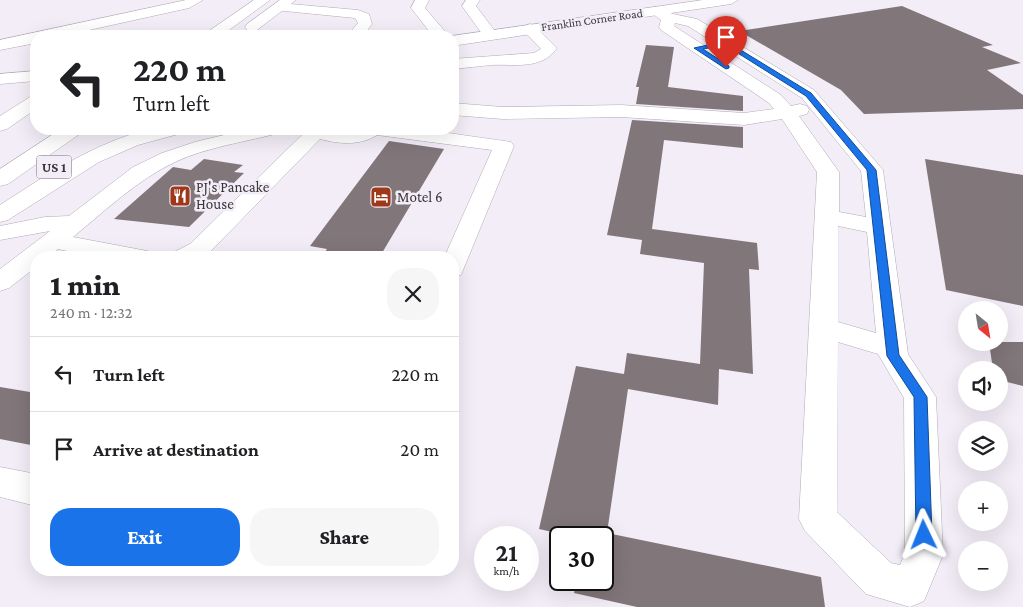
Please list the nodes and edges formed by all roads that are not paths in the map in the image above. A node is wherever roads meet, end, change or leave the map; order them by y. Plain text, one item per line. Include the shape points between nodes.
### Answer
1 (140, 0) edge
2 (173, 0) edge
3 (196, 0) edge
4 (264, 0) edge
5 (472, 0) edge
6 (731, 0) edge
7 (284, 4) edge
8 (420, 4) edge
9 (674, 9) edge
10 (530, 29) junction
11 (70, 30) edge
12 (220, 30) edge
13 (247, 30) edge
14 (360, 30) edge
15 (437, 30) edge
16 (490, 35) junction
17 (30, 39) edge
18 (459, 39) edge
19 (726, 43) junction
20 (0, 46) edge
21 (697, 48) junction
22 (459, 64) edge
23 (772, 72) junction
24 (30, 76) edge
25 (741, 77) junction
26 (0, 78) edge
27 (30, 105) edge
28 (819, 107) junction
29 (459, 110) edge
30 (787, 112) junction
31 (18, 113) edge
32 (0, 125) edge
33 (65, 135) edge
34 (99, 135) edge
35 (152, 135) edge
36 (247, 135) edge
37 (306, 135) edge
38 (336, 135) edge
39 (360, 135) edge
40 (422, 135) edge
41 (0, 179) edge
42 (0, 204) edge
43 (0, 215) edge
44 (826, 216) junction
45 (74, 223) junction
46 (878, 227) junction
47 (0, 233) edge
48 (52, 241) junction
49 (39, 251) edge
50 (105, 251) edge
51 (197, 251) edge
52 (459, 252) edge
53 (30, 258) edge
54 (0, 282) edge
55 (824, 328) junction
56 (892, 348) junction
57 (0, 482) edge
58 (30, 489) edge
59 (913, 597) edge

1 - 2 main road
3 - 11 main road
4 - 12 main road
5 - 16 main road via 469,6
6 - 9 main road, Franklin Corner Road
7 - 13 main road
7 - 14 main road via 358,14 364,17 366,24
8 - 15 main road
9 - 10 main road, Franklin Corner Road
9 - 19 main road
9 - 21 main road via 666,27
10 - 16 main road, Franklin Corner Road
10 - 22 main road via 549,48 540,57
16 - 18 main road, Franklin Corner Road
17 - 20 main road
19 - 21 main road
19 - 23 main road
21 - 25 main road
23 - 25 main road
23 - 28 main road via 808,94
24 - 26 main road
25 - 30 main road
27 - 31 main road
28 - 30 main road
28 - 46 main road via 872,170
29 - 30 main road via 621,111 744,119
30 - 44 main road via 828,172
31 - 32 main road
33 - 41 main road, US 1
34 - 42 main road, US 1
35 - 43 main road via 132,140 84,162
36 - 45 main road via 169,157 141,172
37 - 51 main road
38 - 39 main road
40 - 52 main road via 504,146
44 - 46 main road
44 - 55 main road
45 - 47 main road via 45,224
45 - 48 main road
46 - 56 main road
48 - 49 main road
48 - 50 main road
53 - 54 main road
55 - 56 main road
55 - 59 main road via 818,519 880,580
56 - 59 main road via 893,356 920,397 924,555
57 - 58 main road

